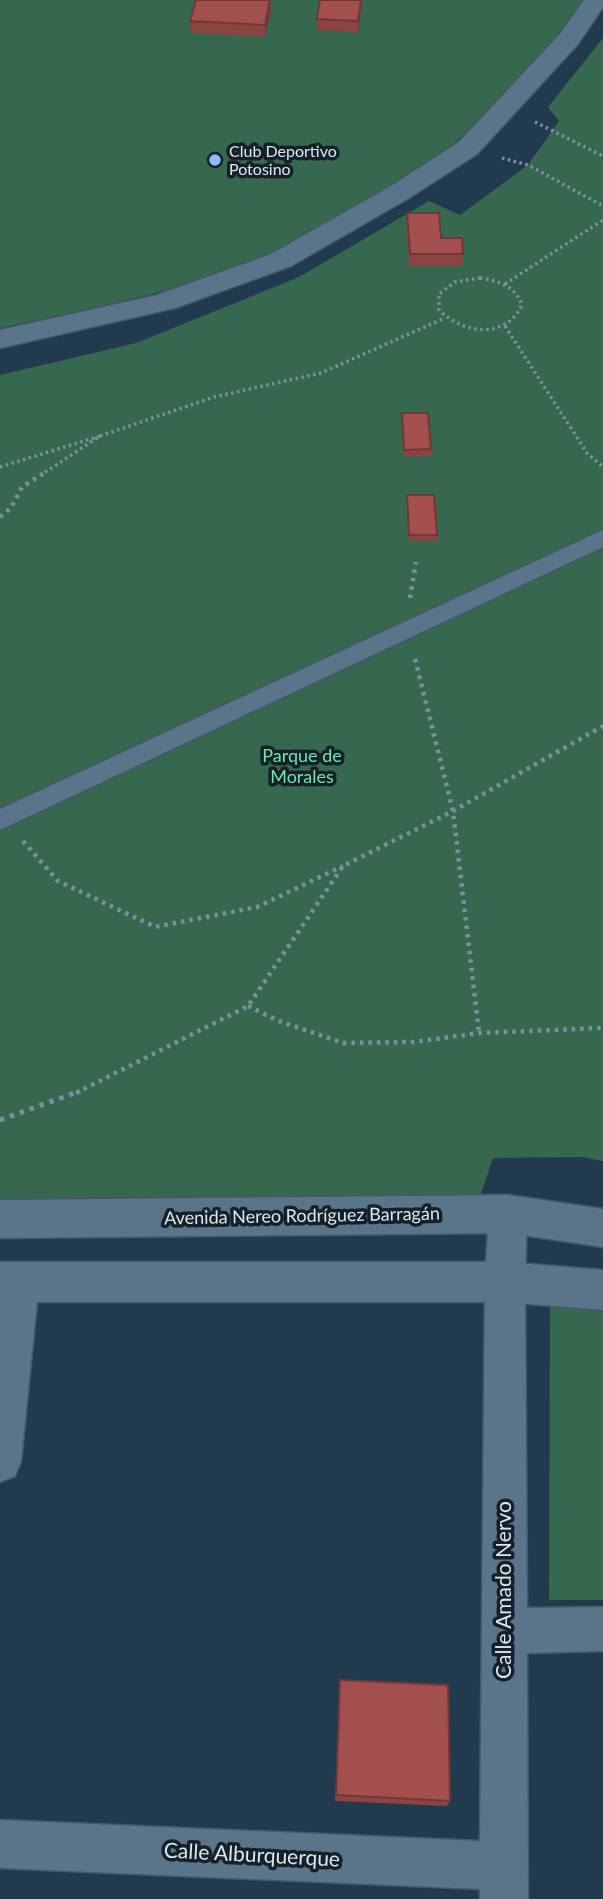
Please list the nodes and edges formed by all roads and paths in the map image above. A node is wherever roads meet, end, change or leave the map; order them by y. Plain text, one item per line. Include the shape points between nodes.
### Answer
1 (597, 0) edge
2 (506, 110) junction
3 (468, 148) junction
4 (603, 156) edge
5 (603, 205) edge
6 (603, 220) edge
7 (505, 284) junction
8 (444, 318) junction
9 (505, 326) junction
10 (0, 339) edge
11 (100, 436) junction
12 (0, 467) edge
13 (603, 467) edge
14 (0, 517) edge
15 (603, 538) edge
16 (416, 562) dead end
17 (412, 628) junction
18 (603, 726) edge
19 (453, 811) junction
20 (1, 820) edge
21 (343, 866) junction
22 (248, 1006) junction
23 (603, 1028) edge
24 (480, 1033) junction
25 (0, 1120) edge
26 (508, 1214) junction
27 (0, 1219) edge
28 (603, 1228) edge
29 (9, 1282) edge
30 (505, 1282) junction
31 (603, 1290) edge
32 (0, 1461) edge
33 (603, 1629) edge
34 (504, 1631) junction
35 (0, 1844) edge
36 (504, 1883) edge

1 - 2 street
2 - 3 street
2 - 4 path
3 - 5 path via 528,166
3 - 10 street via 281,260 165,302
6 - 7 path
7 - 8 path via 480,278 446,287 437,302
7 - 9 path via 520,297 522,306
8 - 9 path via 466,328
8 - 11 path via 321,373 214,397
9 - 13 path via 587,453
11 - 12 path
11 - 14 path via 22,487 11,508
15 - 17 street
16 - 17 path via 410,599
17 - 19 path via 413,654
17 - 20 street
18 - 19 path
19 - 21 path
19 - 24 path
20 - 21 path via 58,881 155,927 257,908
21 - 22 path
22 - 24 path via 343,1043 414,1042
22 - 25 path via 76,1093
23 - 24 path
26 - 27 street, Avenida Nereo Rodríguez Barragán
26 - 28 street, Avenida Nereo Rodríguez Barragán
26 - 30 street, Calle Amado Nervo
29 - 30 street
29 - 32 street
30 - 31 street
30 - 34 street, Calle Amado Nervo
33 - 34 street
34 - 36 street, Calle Amado Nervo
35 - 36 street, Calle Alburquerque

